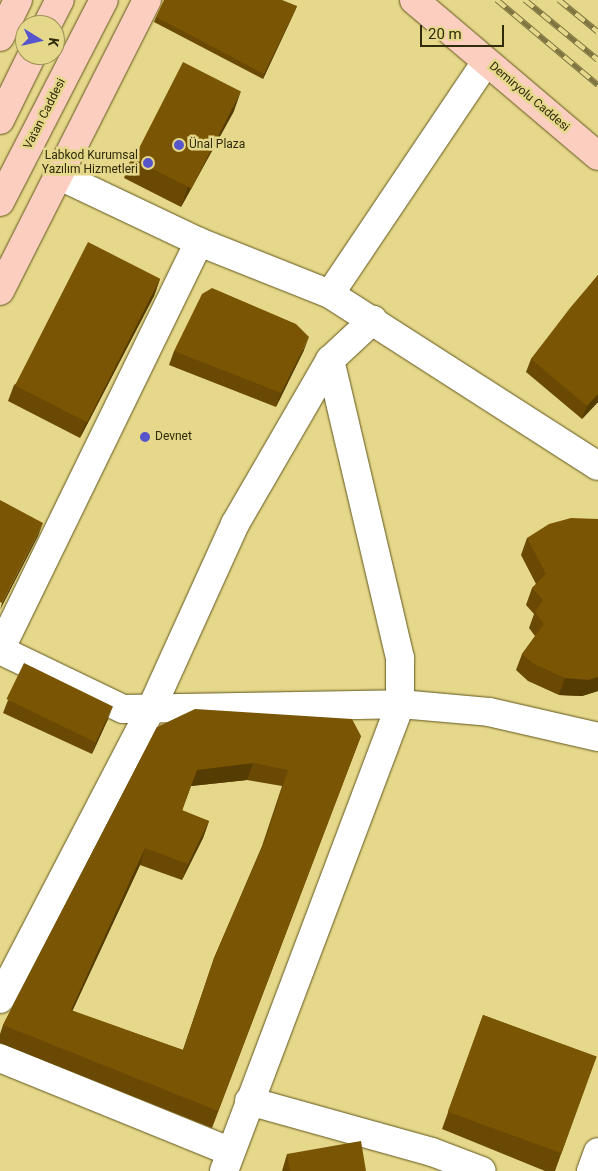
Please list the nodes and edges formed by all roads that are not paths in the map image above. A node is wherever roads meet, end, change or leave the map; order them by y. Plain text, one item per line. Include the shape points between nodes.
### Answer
1 (18, 0) edge
2 (60, 0) edge
3 (104, 0) edge
4 (147, 0) edge
5 (414, 0) edge
6 (52, 15) edge
7 (0, 36) edge
8 (486, 62) junction
9 (27, 65) edge
10 (0, 120) edge
11 (598, 156) edge
12 (58, 175) junction
13 (0, 202) edge
14 (199, 242) junction
15 (0, 291) edge
16 (330, 294) junction
17 (373, 320) junction
18 (330, 360) junction
19 (598, 466) edge
20 (0, 650) edge
21 (400, 704) junction
22 (152, 707) junction
23 (598, 737) edge
24 (0, 999) edge
25 (0, 1058) edge
26 (250, 1100) junction
27 (598, 1152) edge
28 (227, 1161) edge
29 (482, 1171) edge
30 (591, 1171) edge

1 - 7 main road
2 - 6 main road
3 - 13 main road, Vatan Caddesi
4 - 12 main road
5 - 8 main road, Demiryolu Caddesi
8 - 11 main road, Demiryolu Caddesi
8 - 16 street
9 - 10 main road
12 - 14 street
12 - 15 main road
14 - 16 street
14 - 20 street
16 - 17 street
17 - 18 street
17 - 19 street
18 - 21 street via 400,658
18 - 22 street via 235,524
20 - 22 street via 123,709
21 - 22 street
21 - 23 street via 489,712
21 - 26 street
22 - 24 street
25 - 28 street
26 - 28 street
26 - 29 street via 432,1152
27 - 30 street

